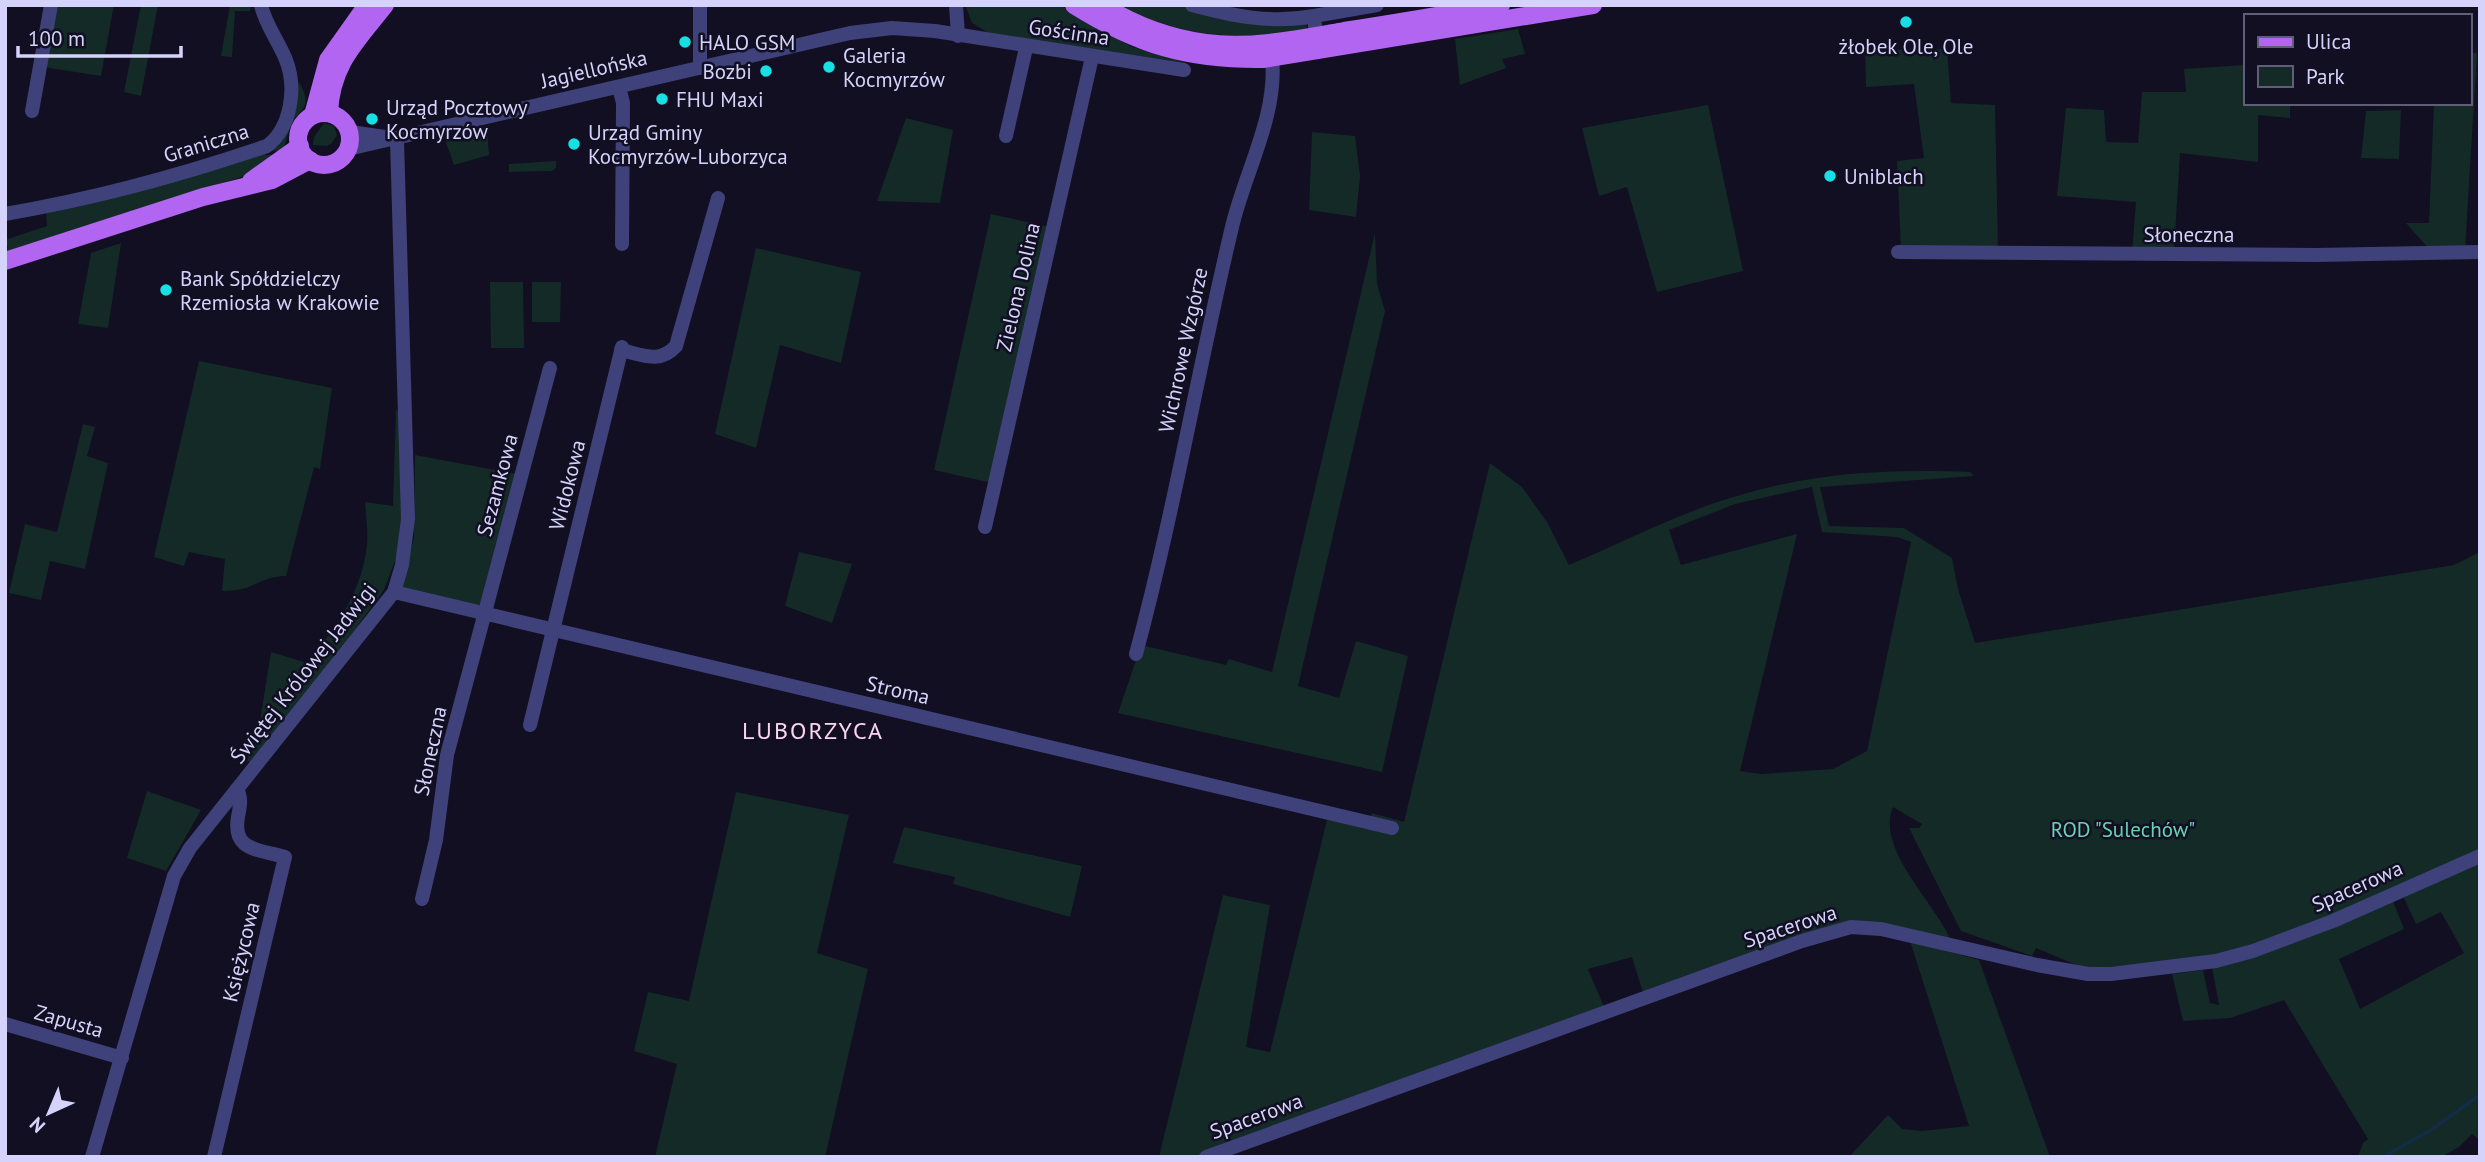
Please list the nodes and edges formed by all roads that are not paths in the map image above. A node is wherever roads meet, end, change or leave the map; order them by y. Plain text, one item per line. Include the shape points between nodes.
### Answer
1 (51, 5) edge
2 (261, 5) edge
3 (367, 5) edge
4 (385, 5) edge
5 (700, 5) edge
6 (956, 5) edge
7 (1074, 5) edge
8 (1102, 5) edge
9 (1192, 5) edge
10 (1377, 5) edge
11 (1501, 5) edge
12 (1593, 5) edge
13 (1314, 16) junction
14 (1473, 17) junction
15 (958, 36) junction
16 (1316, 36) junction
17 (1026, 48) junction
18 (1092, 57) junction
19 (1272, 57) junction
20 (700, 68) junction
21 (1184, 70) dead end
22 (619, 87) junction
23 (32, 111) dead end
24 (321, 114) junction
25 (1006, 136) dead end
26 (349, 140) junction
27 (397, 140) junction
28 (305, 153) junction
29 (718, 198) dead end
30 (5, 214) edge
31 (622, 244) dead end
32 (1898, 252) dead end
33 (2480, 252) edge
34 (5, 261) edge
35 (550, 368) dead end
36 (985, 527) dead end
37 (394, 592) junction
38 (485, 613) junction
39 (553, 629) junction
40 (1136, 654) dead end
41 (530, 726) dead end
42 (237, 789) junction
43 (1392, 828) dead end
44 (2480, 856) edge
45 (422, 899) dead end
46 (5, 1024) edge
47 (122, 1058) junction
48 (92, 1157) edge
49 (214, 1157) edge
50 (1206, 1157) edge

1 - 23 street
2 - 30 street, Graniczna via 288,64 292,89 278,138 267,146 175,176
3 - 24 main road via 328,60
4 - 24 main road via 345,56
5 - 20 street
6 - 15 street
7 - 19 main road via 1124,34 1181,54 1220,59
8 - 16 main road via 1138,25 1209,43 1268,43
9 - 13 street via 1238,18 1287,21
10 - 13 street
11 - 14 main road
12 - 14 main road
13 - 16 street
14 - 16 main road
14 - 19 main road
15 - 17 street, Gościnna
15 - 20 street, Gościnna via 904,28 864,30
17 - 18 street, Gościnna
17 - 25 street
18 - 21 street, Gościnna
18 - 36 street, Zielona Dolina
19 - 40 street, Wichrowe Wzgórze via 1267,117 1233,221
20 - 22 street, Jagiellońska
22 - 27 street, Jagiellońska
22 - 31 street via 623,103
24 - 26 main road via 342,120
24 - 28 main road via 301,127
26 - 27 street, Jagiellońska
26 - 28 main road via 335,162 322,165
27 - 37 street, Świętej Królowej Jadwigi via 408,519
28 - 34 main road via 245,185
29 - 39 street, Widokowa via 676,346 658,359 622,349
32 - 33 street, Słoneczna
35 - 38 street, Sezamkowa
37 - 38 street, Stroma
37 - 42 street, Świętej Królowej Jadwigi
38 - 39 street, Stroma
38 - 45 street, Słoneczna via 447,755 436,840
39 - 41 street, Widokowa
39 - 43 street, Stroma
42 - 47 street, Świętej Królowej Jadwigi via 174,876
42 - 49 street, Księżycowa via 241,798 237,838 248,846 285,856
44 - 50 street, Spacerowa via 2253,951 2217,961 2111,974 2076,972 1881,929 1851,927
46 - 47 street, Zapusta
47 - 48 street, Świętej Królowej Jadwigi

